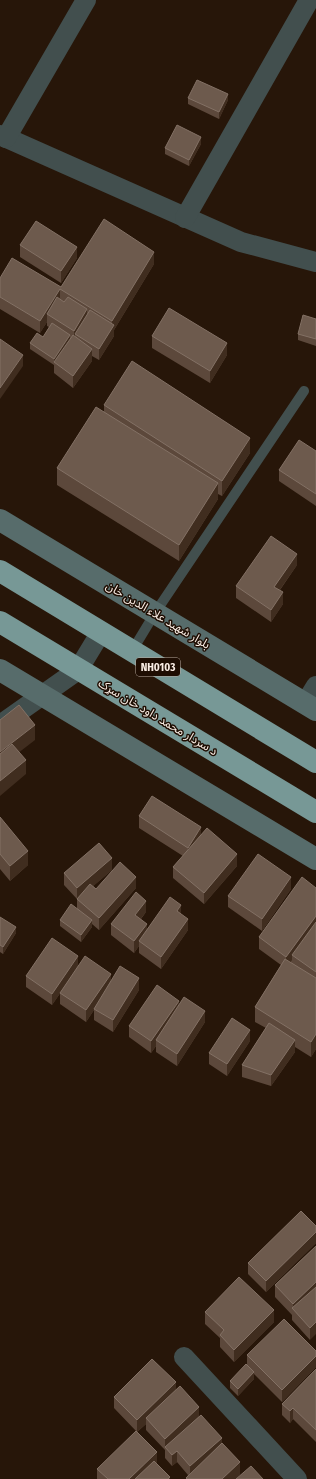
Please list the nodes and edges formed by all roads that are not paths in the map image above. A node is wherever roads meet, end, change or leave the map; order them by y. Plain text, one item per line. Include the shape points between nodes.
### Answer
1 (86, 0) edge
2 (309, 0) edge
3 (3, 136) edge
4 (185, 218) junction
5 (316, 262) edge
6 (304, 391) dead end
7 (0, 520) edge
8 (0, 571) edge
9 (155, 613) junction
10 (0, 622) edge
11 (101, 632) junction
12 (132, 651) junction
13 (0, 670) edge
14 (78, 670) junction
15 (43, 695) junction
16 (312, 700) edge
17 (0, 725) edge
18 (316, 762) edge
19 (316, 812) edge
20 (316, 859) edge
21 (184, 1357) dead end
22 (297, 1479) edge

1 - 3 street
2 - 4 street
3 - 4 street
4 - 5 street via 241,242
6 - 9 lane
7 - 9 street, بلوار شهید علاء الدین خان
8 - 11 highway, NH0103
9 - 12 lane
9 - 16 street, بلوار شهید علاء الدین خان
10 - 14 highway, د سردار محمد داود خان سړک
11 - 12 highway, NH0103
11 - 14 street
12 - 18 highway, NH0103
13 - 15 street
14 - 15 street
14 - 19 highway, د سردار محمد داود خان سړک
15 - 17 street
15 - 20 street
21 - 22 street

